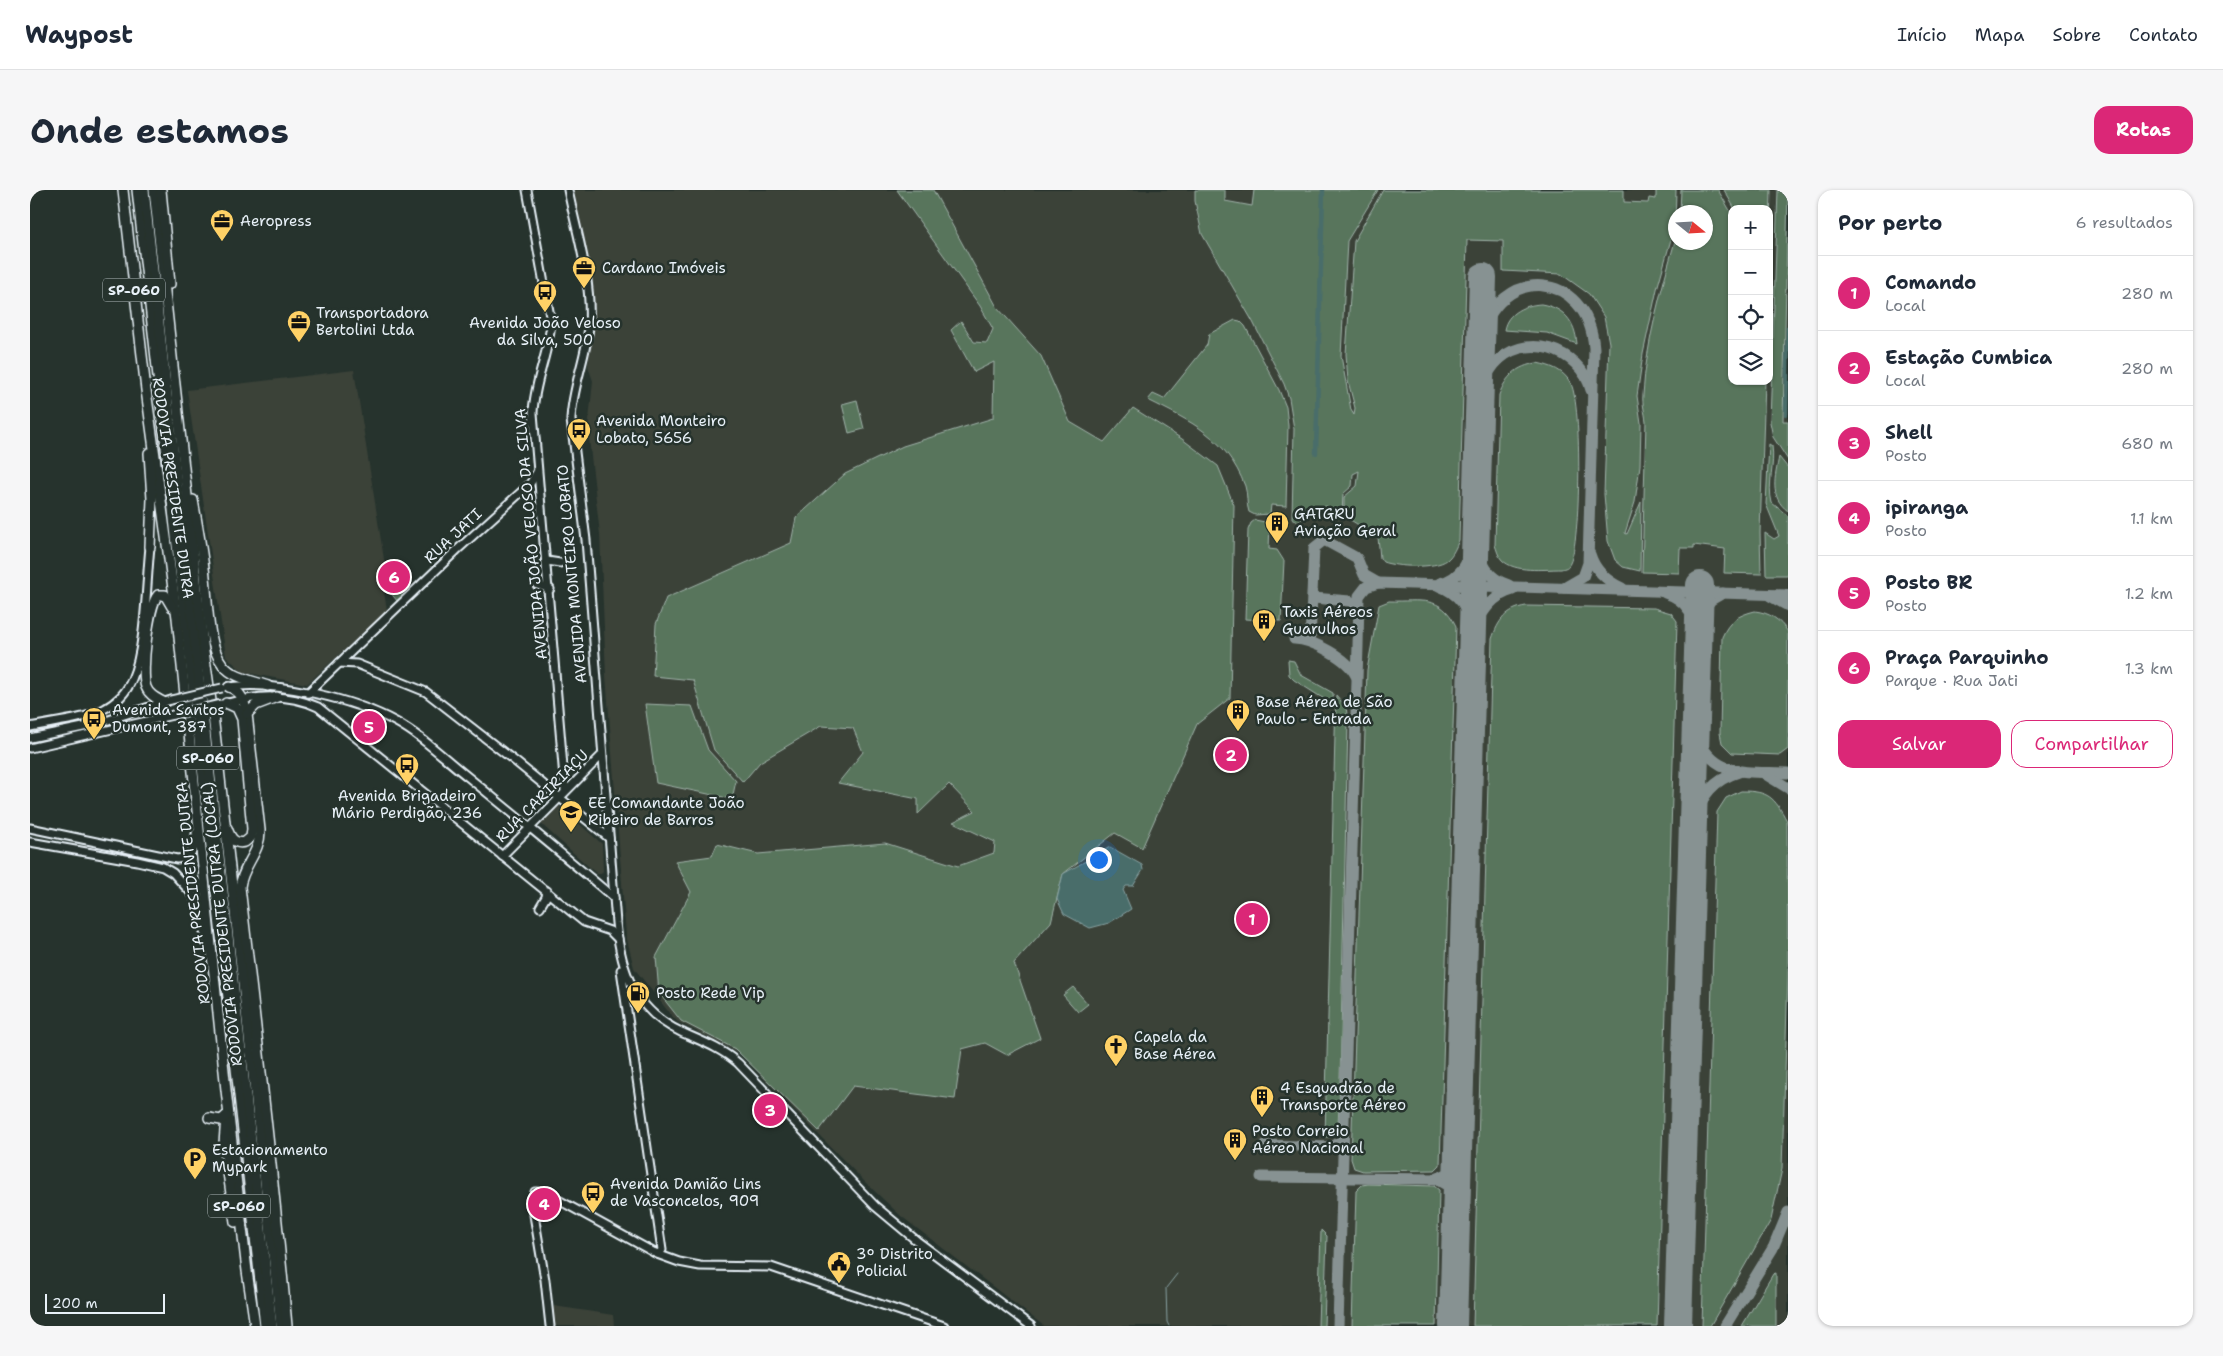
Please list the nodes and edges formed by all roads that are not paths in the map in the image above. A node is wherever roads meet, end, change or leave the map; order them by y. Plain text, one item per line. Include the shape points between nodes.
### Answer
1 (123, 190) edge
2 (137, 190) edge
3 (144, 190) edge
4 (154, 190) edge
5 (161, 190) edge
6 (527, 190) edge
7 (568, 190) edge
8 (170, 342) junction
9 (146, 390) junction
10 (183, 460) junction
11 (537, 471) junction
12 (530, 484) junction
13 (539, 484) junction
14 (150, 547) joint
15 (547, 561) junction
16 (560, 563) dead end
17 (537, 585) dead end
18 (550, 589) junction
19 (177, 618) junction
20 (352, 650) junction
21 (339, 662) junction
22 (357, 664) junction
23 (548, 682) dead end
24 (557, 683) junction
25 (268, 686) junction
26 (225, 687) junction
27 (308, 693) junction
28 (277, 697) junction
29 (244, 698) junction
30 (167, 701) junction
31 (224, 704) junction
32 (247, 714) junction
33 (30, 726) edge
34 (30, 738) edge
35 (30, 748) edge
36 (601, 756) junction
37 (564, 774) junction
38 (575, 781) junction
39 (565, 790) junction
40 (559, 797) junction
41 (197, 799) junction
42 (224, 817) junction
43 (529, 826) junction
44 (30, 828) edge
45 (609, 838) junction
46 (30, 842) edge
47 (502, 856) junction
48 (547, 891) junction
49 (614, 898) junction
50 (540, 907) dead end
51 (616, 923) junction
52 (606, 930) junction
53 (618, 939) junction
54 (621, 960) junction
55 (215, 972) junction
56 (636, 994) junction
57 (628, 1008) junction
58 (258, 1042) junction
59 (226, 1090) junction
60 (226, 1116) junction
61 (209, 1118) dead end
62 (258, 1121) junction
63 (658, 1249) junction
64 (255, 1324) edge
65 (265, 1326) edge
66 (272, 1326) edge
67 (281, 1326) edge
68 (287, 1326) edge
69 (550, 1326) edge
70 (944, 1326) edge
71 (1031, 1326) edge

1 - 9 highway, RODOVIA PRESIDENTE DUTRA / SP-060
2 - 65 highway, RODOVIA PRESIDENTE DUTRA / SP-060
3 - 66 highway, RODOVIA PRESIDENTE DUTRA / SP-060
4 - 8 highway, RODOVIA PRESIDENTE DUTRA (LOCAL) / SP-060
5 - 8 highway via 172,303
6 - 11 main road, AVENIDA JOÃO VELOSO DA SILVA via 551,322 534,400
7 - 36 main road, AVENIDA MONTEIRO LOBATO via 589,293 586,345 571,420 586,540
8 - 10 highway, RODOVIA PRESIDENTE DUTRA (LOCAL) / SP-060
9 - 14 highway via 152,499
9 - 19 highway, RODOVIA PRESIDENTE DUTRA / SP-060
10 - 25 highway via 201,550 212,636 219,657 234,674
10 - 42 highway, RODOVIA PRESIDENTE DUTRA (LOCAL) / SP-060
11 - 12 main road, RUA JATI
11 - 13 main road, AVENIDA JOÃO VELOSO DA SILVA
12 - 13 main road
12 - 20 main road, RUA JATI
13 - 15 main road, AVENIDA JOÃO VELOSO DA SILVA
14 - 33 main road via 140,649 126,690 114,703 95,713
15 - 16 main road
15 - 18 main road, AVENIDA JOÃO VELOSO DA SILVA
17 - 18 main road
18 - 24 main road, AVENIDA JOÃO VELOSO DA SILVA
19 - 30 highway via 168,597 158,595 152,606 144,675 149,693
19 - 41 highway, RODOVIA PRESIDENTE DUTRA / SP-060
20 - 21 main road, RUA JATI
20 - 22 main road via 349,656
21 - 22 main road
21 - 27 main road, RUA JATI
22 - 40 main road via 426,692
23 - 24 main road
24 - 37 main road, AVENIDA JOÃO VELOSO DA SILVA
25 - 26 main road via 245,684
25 - 27 main road
26 - 29 highway
26 - 30 main road, bridge
27 - 43 main road via 353,704 399,724
28 - 29 main road
28 - 32 highway via 256,705
28 - 47 main road via 299,700 318,708
29 - 31 main road
29 - 32 highway
30 - 34 main road via 93,725
31 - 35 main road, bridge
31 - 42 highway via 237,708 242,719 252,829 248,840 242,843 234,841
32 - 58 highway via 260,840 240,887
36 - 38 main road, RUA CARIRIAÇU
36 - 45 main road, AVENIDA MONTEIRO LOBATO
37 - 38 main road
37 - 39 main road, AVENIDA JOÃO VELOSO DA SILVA
38 - 39 main road, RUA CARIRIAÇU
39 - 40 main road, RUA CARIRIAÇU
40 - 43 main road, RUA CARIRIAÇU
40 - 45 main road
41 - 44 main road via 196,841 191,854 182,859
41 - 55 highway, RODOVIA PRESIDENTE DUTRA / SP-060
42 - 62 highway, RODOVIA PRESIDENTE DUTRA (LOCAL) / SP-060
43 - 47 main road, RUA CARIRIAÇU
43 - 49 main road
45 - 49 main road, AVENIDA MONTEIRO LOBATO
46 - 55 main road via 137,861 174,873 189,887 198,905
47 - 48 main road
48 - 50 main road
48 - 52 main road via 584,922
49 - 51 main road, AVENIDA MONTEIRO LOBATO
51 - 52 main road
51 - 53 main road, AVENIDA MONTEIRO LOBATO
52 - 53 main road
53 - 54 main road, AVENIDA MONTEIRO LOBATO
54 - 56 main road, AVENIDA MONTEIRO LOBATO
54 - 57 main road
55 - 59 highway, RODOVIA PRESIDENTE DUTRA / SP-060
56 - 57 main road
56 - 71 main road, AVENIDA MONTEIRO LOBATO via 668,1026 733,1058 875,1206
57 - 63 main road via 658,1224
58 - 62 highway
58 - 68 highway
59 - 60 highway
59 - 64 highway, RODOVIA PRESIDENTE DUTRA / SP-060
60 - 61 highway via 221,1120
60 - 64 highway via 224,1144 250,1315
62 - 67 highway, RODOVIA PRESIDENTE DUTRA (LOCAL) / SP-060
63 - 69 main road via 636,1243 541,1190 532,1203
63 - 70 main road via 673,1260 700,1266 771,1267

